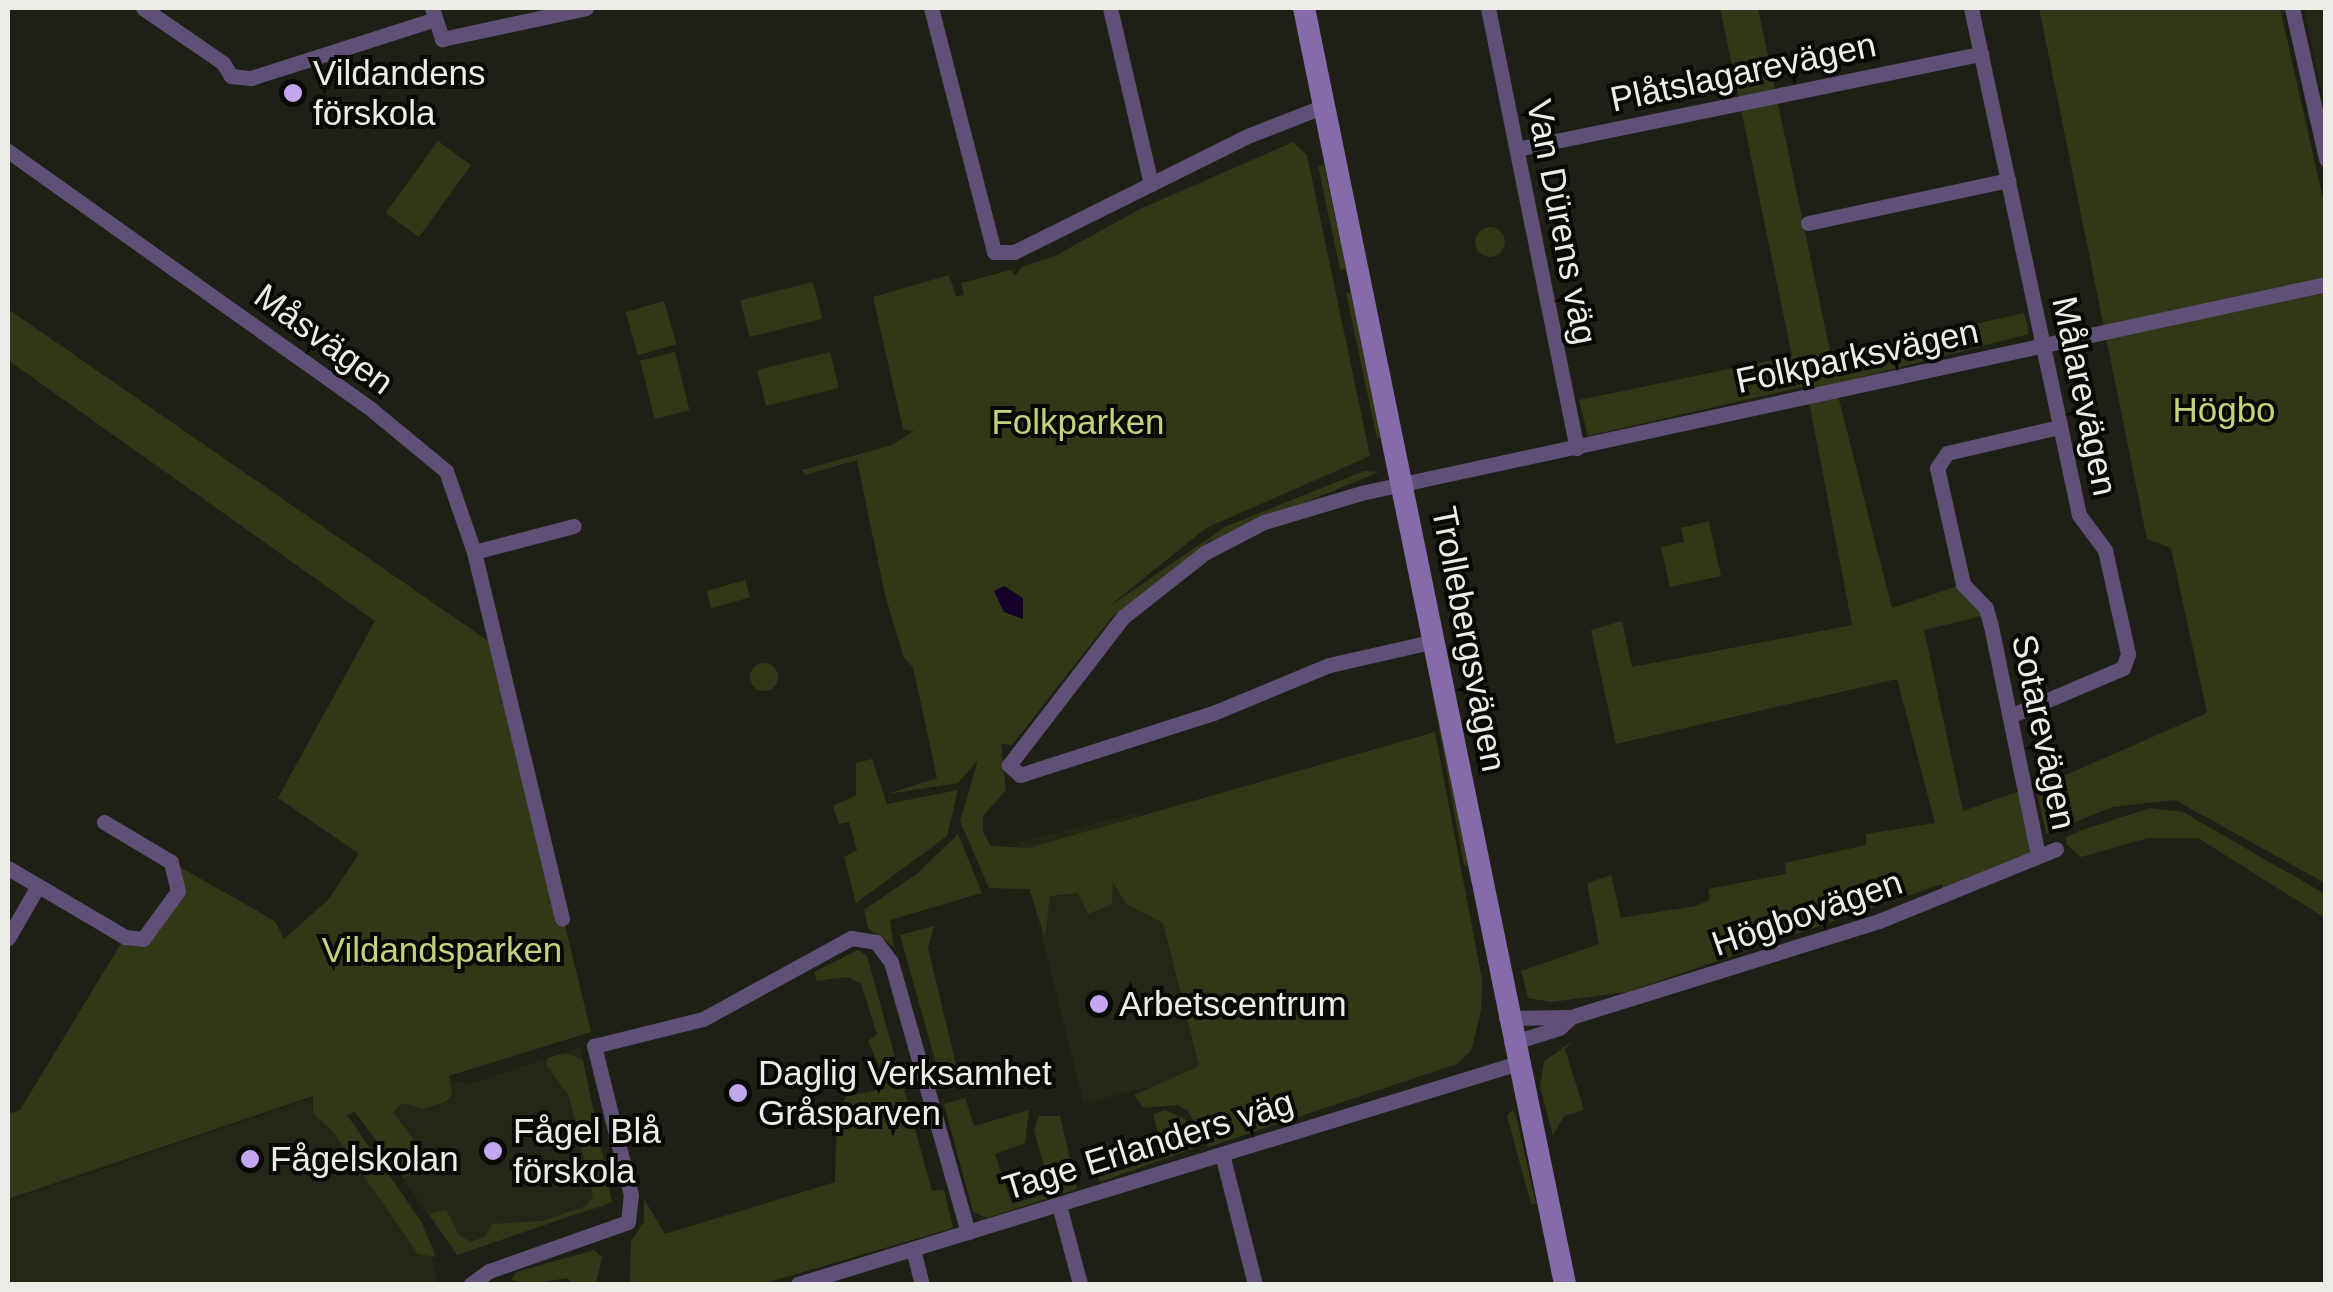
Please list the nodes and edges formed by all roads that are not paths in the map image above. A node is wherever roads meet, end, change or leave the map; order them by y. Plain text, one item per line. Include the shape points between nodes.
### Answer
1 (143, 8) edge
2 (586, 8) edge
3 (931, 8) edge
4 (1110, 8) edge
5 (1304, 8) edge
6 (1488, 8) edge
7 (1971, 8) edge
8 (2292, 8) edge
9 (433, 14) edge
10 (1981, 54) junction
11 (1322, 107) junction
12 (1516, 149) junction
13 (8, 151) edge
14 (2326, 159) edge
15 (2008, 180) junction
16 (1151, 184) junction
17 (1808, 222) dead end
18 (2326, 284) edge
19 (2043, 346) junction
20 (2058, 428) junction
21 (1577, 448) junction
22 (1402, 486) junction
23 (574, 526) dead end
24 (474, 552) junction
25 (1435, 641) junction
26 (2010, 716) junction
27 (104, 822) dead end
28 (2056, 848) dead end
29 (2038, 855) junction
30 (8, 868) edge
31 (38, 886) junction
32 (562, 920) dead end
33 (8, 938) edge
34 (1571, 1017) junction
35 (1506, 1018) junction
36 (1513, 1054) junction
37 (1222, 1154) junction
38 (1059, 1205) junction
39 (968, 1232) junction
40 (913, 1249) junction
41 (471, 1284) edge
42 (798, 1284) edge
43 (922, 1284) edge
44 (1080, 1284) edge
45 (1255, 1284) edge
46 (1565, 1284) edge

1 - 9 street via 231,76 250,78
2 - 9 street via 442,39
3 - 16 street via 994,252 1014,252
4 - 16 street
5 - 11 street, Trollebergsvägen
6 - 12 street, Van Dürens väg
7 - 10 street, Målarevägen
8 - 14 street
10 - 12 street, Plåtslagarevägen
10 - 15 street, Målarevägen
11 - 16 street
11 - 22 street, Trollebergsvägen
12 - 21 street, Van Dürens väg
13 - 24 street, Måsvägen via 425,450 459,496
15 - 17 street
15 - 19 street, Målarevägen
18 - 19 street, Folkparksvägen
19 - 20 street, Målarevägen
19 - 21 street, Folkparksvägen
20 - 26 street, Målarevägen via 2079,516 2105,550 2128,654 2123,668
20 - 26 street, Sotarevägen via 1947,453 1937,468 1958,568 1986,608
21 - 22 street, Folkparksvägen
22 - 25 street, Trollebergsvägen
22 - 25 street, Folkparksvägen via 1264,522 1182,569 1107,634 1012,754 1012,770 1026,773 1213,714 1329,665
23 - 24 street
24 - 32 street, Måsvägen
25 - 35 street, Trollebergsvägen
26 - 29 street, Sotarevägen
27 - 31 street via 171,862 178,884 174,902 149,936 136,941
28 - 29 street, Högbovägen
29 - 34 street, Högbovägen via 1944,898 1800,949
30 - 31 street
31 - 33 street
34 - 35 street, Högbovägen
34 - 36 street, Högbovägen
35 - 36 street, Trollebergsvägen
36 - 37 street, Tage Erlanders väg
36 - 46 street, Trollebergsvägen
37 - 38 street, Tage Erlanders väg
37 - 45 street
38 - 39 street, Tage Erlanders väg
38 - 44 street
39 - 40 street, Tage Erlanders väg
39 - 41 street via 890,962 883,947 861,938 833,944 703,1019 594,1046 630,1195 628,1222 489,1271
40 - 42 street, Tage Erlanders väg
40 - 43 street

